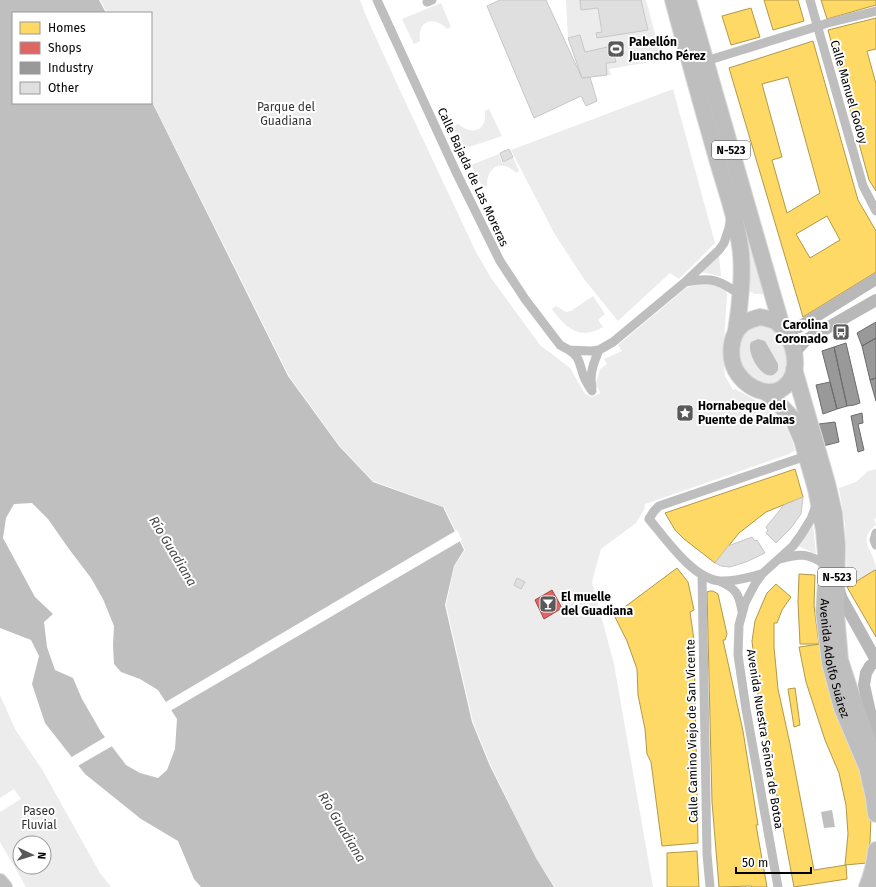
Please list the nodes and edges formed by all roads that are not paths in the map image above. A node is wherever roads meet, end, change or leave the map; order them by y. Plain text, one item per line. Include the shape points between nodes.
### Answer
1 (377, 0) edge
2 (688, 0) edge
3 (810, 0) edge
4 (676, 5) edge
5 (876, 11) edge
6 (818, 27) junction
7 (706, 61) junction
8 (732, 211) junction
9 (876, 211) edge
10 (876, 279) edge
11 (684, 283) junction
12 (733, 290) dead end
13 (876, 300) edge
14 (783, 329) junction
15 (736, 331) junction
16 (568, 350) junction
17 (599, 350) junction
18 (794, 353) junction
19 (794, 369) junction
20 (767, 393) junction
21 (806, 456) junction
22 (818, 500) junction
23 (876, 533) edge
24 (876, 545) edge
25 (778, 560) junction
26 (827, 566) junction
27 (762, 574) junction
28 (702, 575) junction
29 (720, 581) junction
30 (837, 583) junction
31 (742, 613) junction
32 (876, 660) edge
33 (876, 739) edge
34 (876, 762) edge
35 (876, 814) edge
36 (876, 850) edge
37 (0, 881) edge
38 (5, 887) edge
39 (710, 887) edge
40 (778, 887) edge
41 (867, 887) edge

1 - 16 street, Calle Bajada de Las Moreras via 500,261 554,339
2 - 7 highway, N-523
3 - 6 street, Calle Manuel Godoy
4 - 8 highway, N-523
5 - 6 street
6 - 7 street
6 - 9 street, Calle Manuel Godoy via 863,186
7 - 14 highway, N-523
8 - 11 street via 724,243
8 - 15 highway, N-523 via 741,263
10 - 14 main road via 801,325
11 - 12 street via 715,280
11 - 17 street via 613,342
13 - 18 main road via 806,340
14 - 15 highway via 772,320 760,317 743,324
14 - 18 highway, N-523 via 789,337
15 - 20 highway, N-523 via 731,352 737,373 747,384
16 - 17 street
16 - 17 street, Calle Bajada de Las Moreras via 579,360 592,391 590,379
18 - 19 highway
19 - 20 highway via 788,383 781,389
19 - 30 highway, Avenida Adolfo Suárez / N-523 via 834,514
20 - 21 highway, Avenida Adolfo Suárez / N-523 via 793,419
21 - 22 highway, Avenida Adolfo Suárez / N-523
21 - 28 street via 659,506 654,511 649,519 690,566
22 - 25 street, Avenida Nuestra Señora de Botoa via 806,528 793,546
22 - 26 highway, Avenida Adolfo Suárez / N-523
23 - 24 street
25 - 26 street, Avenida Nuestra Señora de Botoa via 803,555 811,556
25 - 27 street, Avenida Nuestra Señora de Botoa
26 - 35 highway, Avenida Adolfo Suárez / N-523 via 824,612 830,663 842,708 867,767
27 - 29 street
27 - 31 street, Avenida Nuestra Señora de Botoa via 750,593
28 - 29 street
28 - 39 street, Calle Camino Viejo de San Vicente via 706,854
29 - 31 street via 734,589
30 - 32 main road via 842,599
30 - 34 highway, Avenida Adolfo Suárez / N-523 via 836,613 840,660
31 - 40 street, Avenida Nuestra Señora de Botoa via 738,655
32 - 33 main road via 866,673 864,685
36 - 41 highway
37 - 38 main road

